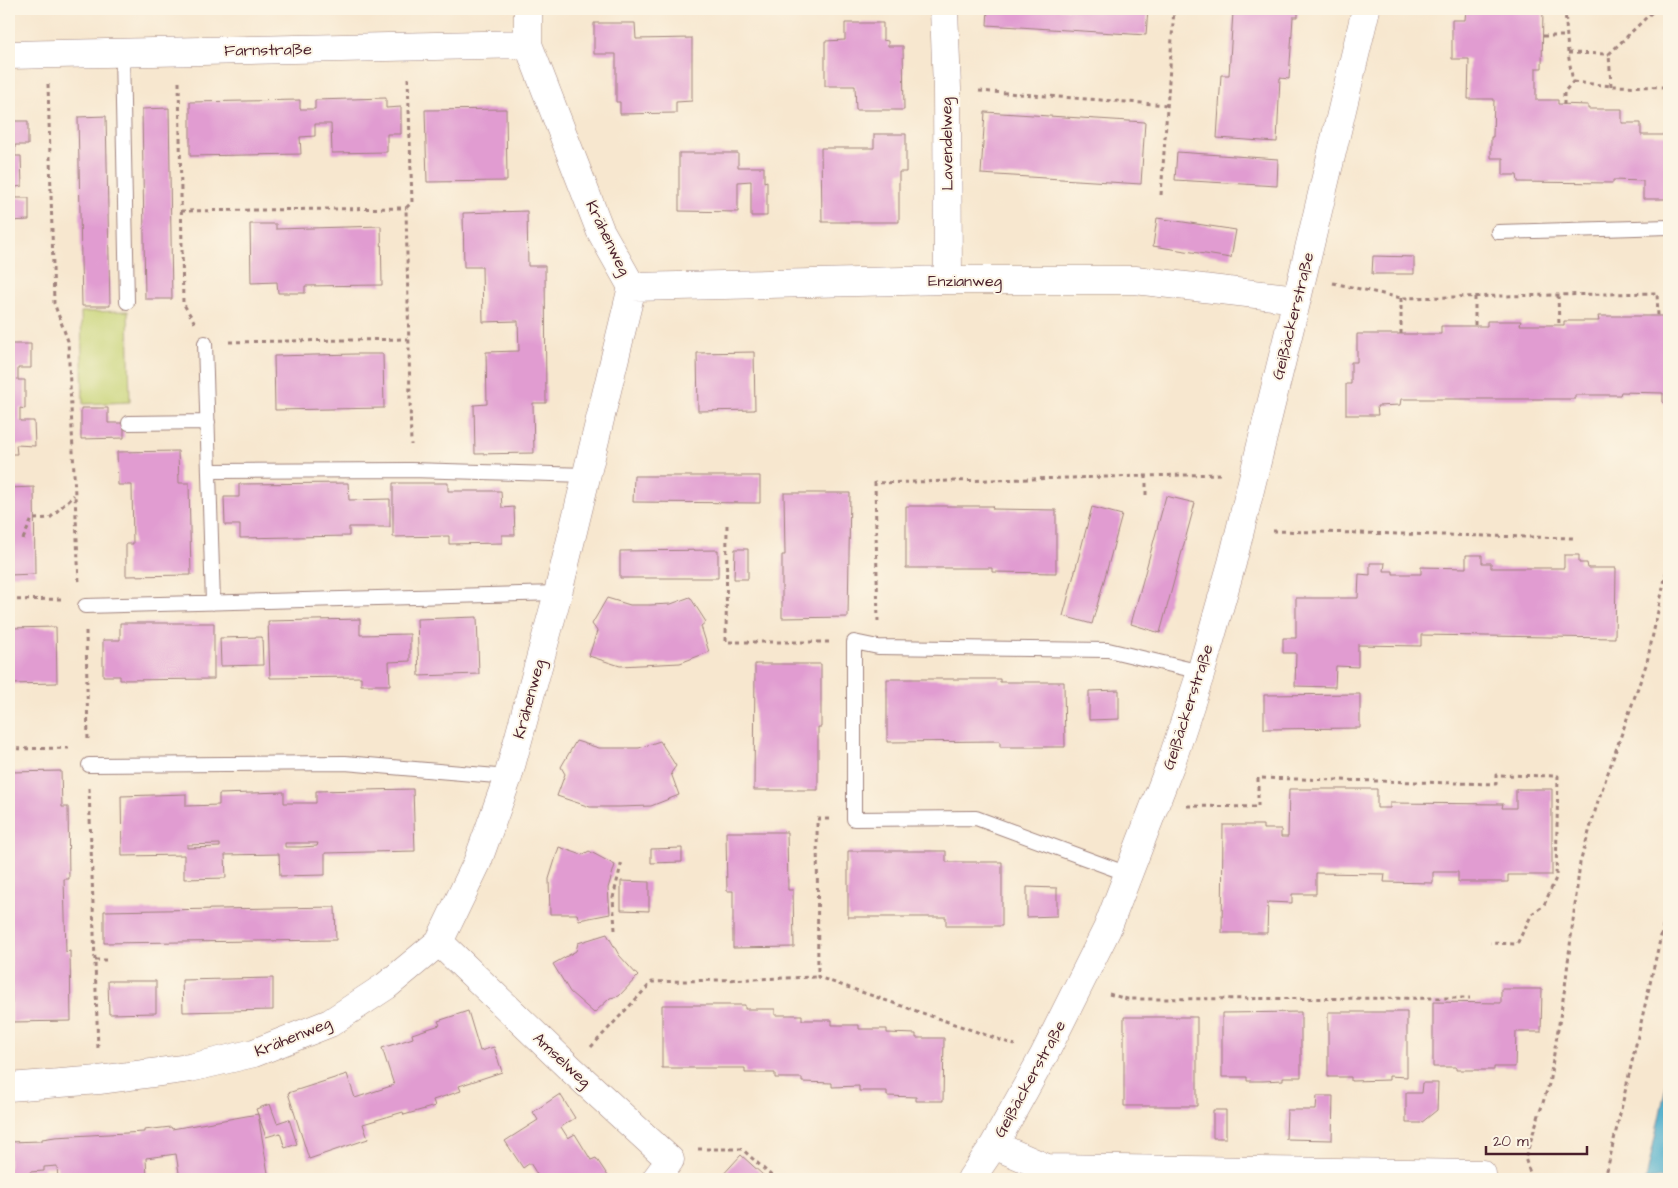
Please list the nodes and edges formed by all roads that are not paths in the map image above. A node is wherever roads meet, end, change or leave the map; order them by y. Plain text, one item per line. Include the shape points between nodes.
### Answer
1 (528, 9) edge
2 (944, 9) edge
3 (1366, 9) edge
4 (528, 44) junction
5 (122, 53) junction
6 (9, 55) edge
7 (1669, 227) edge
8 (1498, 232) dead end
9 (948, 280) junction
10 (632, 287) junction
11 (1300, 288) junction
12 (127, 302) dead end
13 (206, 343) road end
14 (208, 422) junction
15 (129, 423) dead end
16 (209, 471) junction
17 (586, 475) junction
18 (558, 593) junction
19 (84, 602) road end
20 (213, 603) junction
21 (1201, 672) junction
22 (89, 765) road end
23 (508, 776) junction
24 (1128, 874) junction
25 (439, 942) junction
26 (9, 1087) edge
27 (994, 1145) junction
28 (1482, 1174) dead end
29 (656, 1179) edge
30 (971, 1179) edge

1 - 4 street, Krähenweg
2 - 9 street, Lavendelweg
3 - 11 street, Geißäckerstraße
4 - 5 street, Farnstraße
4 - 10 street, Krähenweg via 600,230
5 - 6 street, Farnstraße
5 - 12 lane
7 - 8 lane
9 - 10 street, Enzianweg
9 - 11 street, Enzianweg via 1135,280
10 - 17 street, Krähenweg
11 - 21 street, Geißäckerstraße
13 - 14 lane
14 - 15 lane
14 - 16 lane
16 - 17 lane via 411,470
16 - 20 lane
17 - 18 street, Krähenweg
18 - 20 lane
18 - 23 street, Krähenweg
19 - 20 lane
21 - 24 street, Geißäckerstraße
21 - 24 lane via 1108,650 878,648 854,642 854,819 976,818
22 - 23 lane via 345,763
23 - 25 street, Krähenweg via 477,863
24 - 27 street, Geißäckerstraße via 1107,929 1044,1055
25 - 26 street, Krähenweg via 386,986 330,1023 254,1053 190,1068
25 - 29 street, Amselweg via 670,1160
27 - 28 street via 1047,1168
27 - 30 street, Geißäckerstraße

